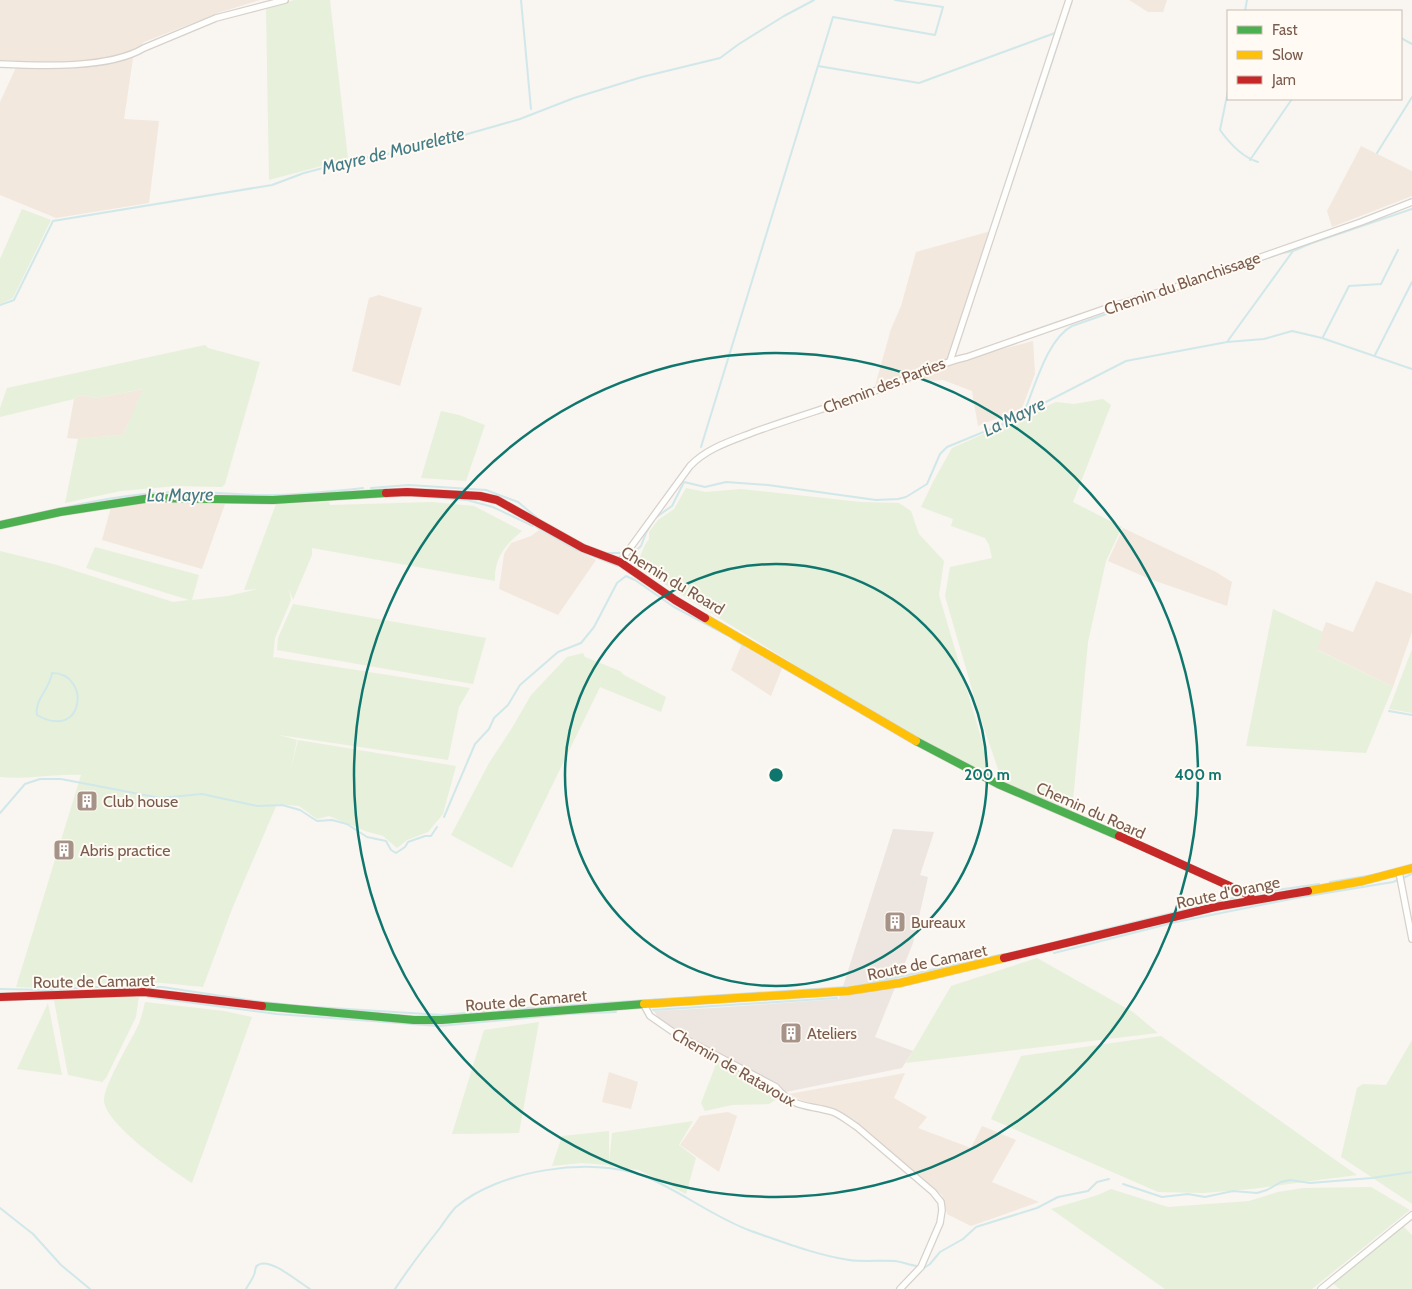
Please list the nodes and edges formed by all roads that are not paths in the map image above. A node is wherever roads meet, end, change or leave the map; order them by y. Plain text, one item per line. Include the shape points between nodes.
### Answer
1 (284, 0) edge
2 (1069, 0) edge
3 (0, 64) edge
4 (1412, 202) edge
5 (950, 361) junction
6 (0, 525) edge
7 (620, 562) junction
8 (1412, 868) edge
9 (1399, 872) junction
10 (1252, 899) junction
11 (1412, 939) edge
12 (1050, 948) joint
13 (0, 997) edge
14 (644, 1005) junction
15 (1412, 1216) edge
16 (900, 1289) edge
17 (1321, 1289) edge

1 - 3 street via 216,18 135,53 99,62 32,66
2 - 5 street, Chemin des Parties
4 - 5 street, Chemin du Blanchissage via 1173,288
5 - 7 street, Chemin des Parties via 706,452 690,466
6 - 7 main road, Chemin du Roard via 150,498 274,500 374,493 447,494 497,500 583,548
7 - 10 main road, Chemin du Roard via 676,600 927,747 998,784 1245,893
8 - 9 main road, Route d'Orange
9 - 10 main road, Route d'Orange
9 - 11 street
10 - 12 main road, Route d'Orange
12 - 14 main road, Route de Camaret via 874,988
13 - 14 main road, Route de Camaret via 144,992 414,1020
14 - 16 street, Chemin de Ratavoux via 650,1016 676,1034 776,1088 795,1104 835,1113 857,1127 933,1192 941,1202 940,1223 921,1267
15 - 17 street

